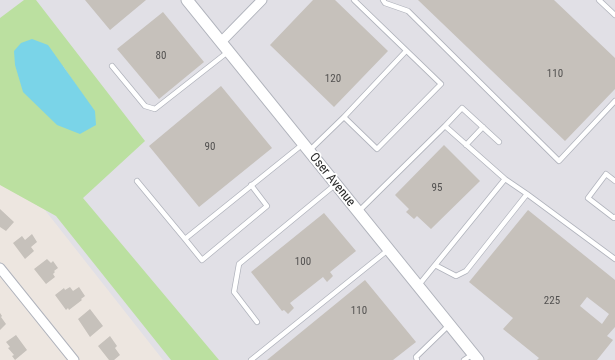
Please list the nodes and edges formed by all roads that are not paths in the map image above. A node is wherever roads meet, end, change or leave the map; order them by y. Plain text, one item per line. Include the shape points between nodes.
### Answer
1 (187, 0) edge
2 (262, 0) edge
3 (354, 0) edge
4 (383, 0) edge
5 (599, 0) edge
6 (615, 15) edge
7 (221, 42) junction
8 (229, 51) junction
9 (406, 51) junction
10 (112, 66) dead end
11 (615, 101) edge
12 (344, 117) junction
13 (445, 126) junction
14 (483, 127) junction
15 (499, 142) dead end
16 (466, 145) junction
17 (306, 147) junction
18 (505, 179) junction
19 (137, 181) dead end
20 (615, 181) edge
21 (336, 184) junction
22 (251, 185) junction
23 (527, 194) junction
24 (358, 212) junction
25 (615, 216) edge
26 (185, 239) junction
27 (389, 250) junction
28 (615, 259) edge
29 (435, 265) junction
30 (0, 268) edge
31 (418, 286) junction
32 (257, 322) dead end
33 (449, 325) junction
34 (471, 358) edge
35 (416, 359) edge
36 (74, 360) edge
37 (251, 360) edge

1 - 7 street, Oser Avenue
2 - 7 street
3 - 9 lane
4 - 11 lane via 408,11 559,161
5 - 6 lane
7 - 8 street, Oser Avenue
8 - 10 lane via 156,109 145,106
8 - 17 street, Oser Avenue
9 - 12 lane
9 - 12 lane via 441,84 377,149
12 - 17 lane
13 - 14 lane via 462,108
13 - 16 lane
13 - 24 lane
14 - 15 lane
14 - 16 lane
16 - 18 lane
17 - 21 street, Oser Avenue
17 - 22 lane
18 - 23 lane
18 - 29 lane
19 - 26 lane
20 - 25 lane via 606,174 588,198 614,218
21 - 24 street, Oser Avenue
21 - 32 lane via 239,264 234,292
22 - 26 lane
22 - 26 lane via 267,206 202,260
23 - 28 lane
23 - 29 lane via 466,271 456,276
24 - 27 street, Oser Avenue
27 - 31 street, Oser Avenue
27 - 37 lane
29 - 31 lane
30 - 36 street
31 - 33 street, Oser Avenue
33 - 34 street, Oser Avenue
33 - 35 lane

